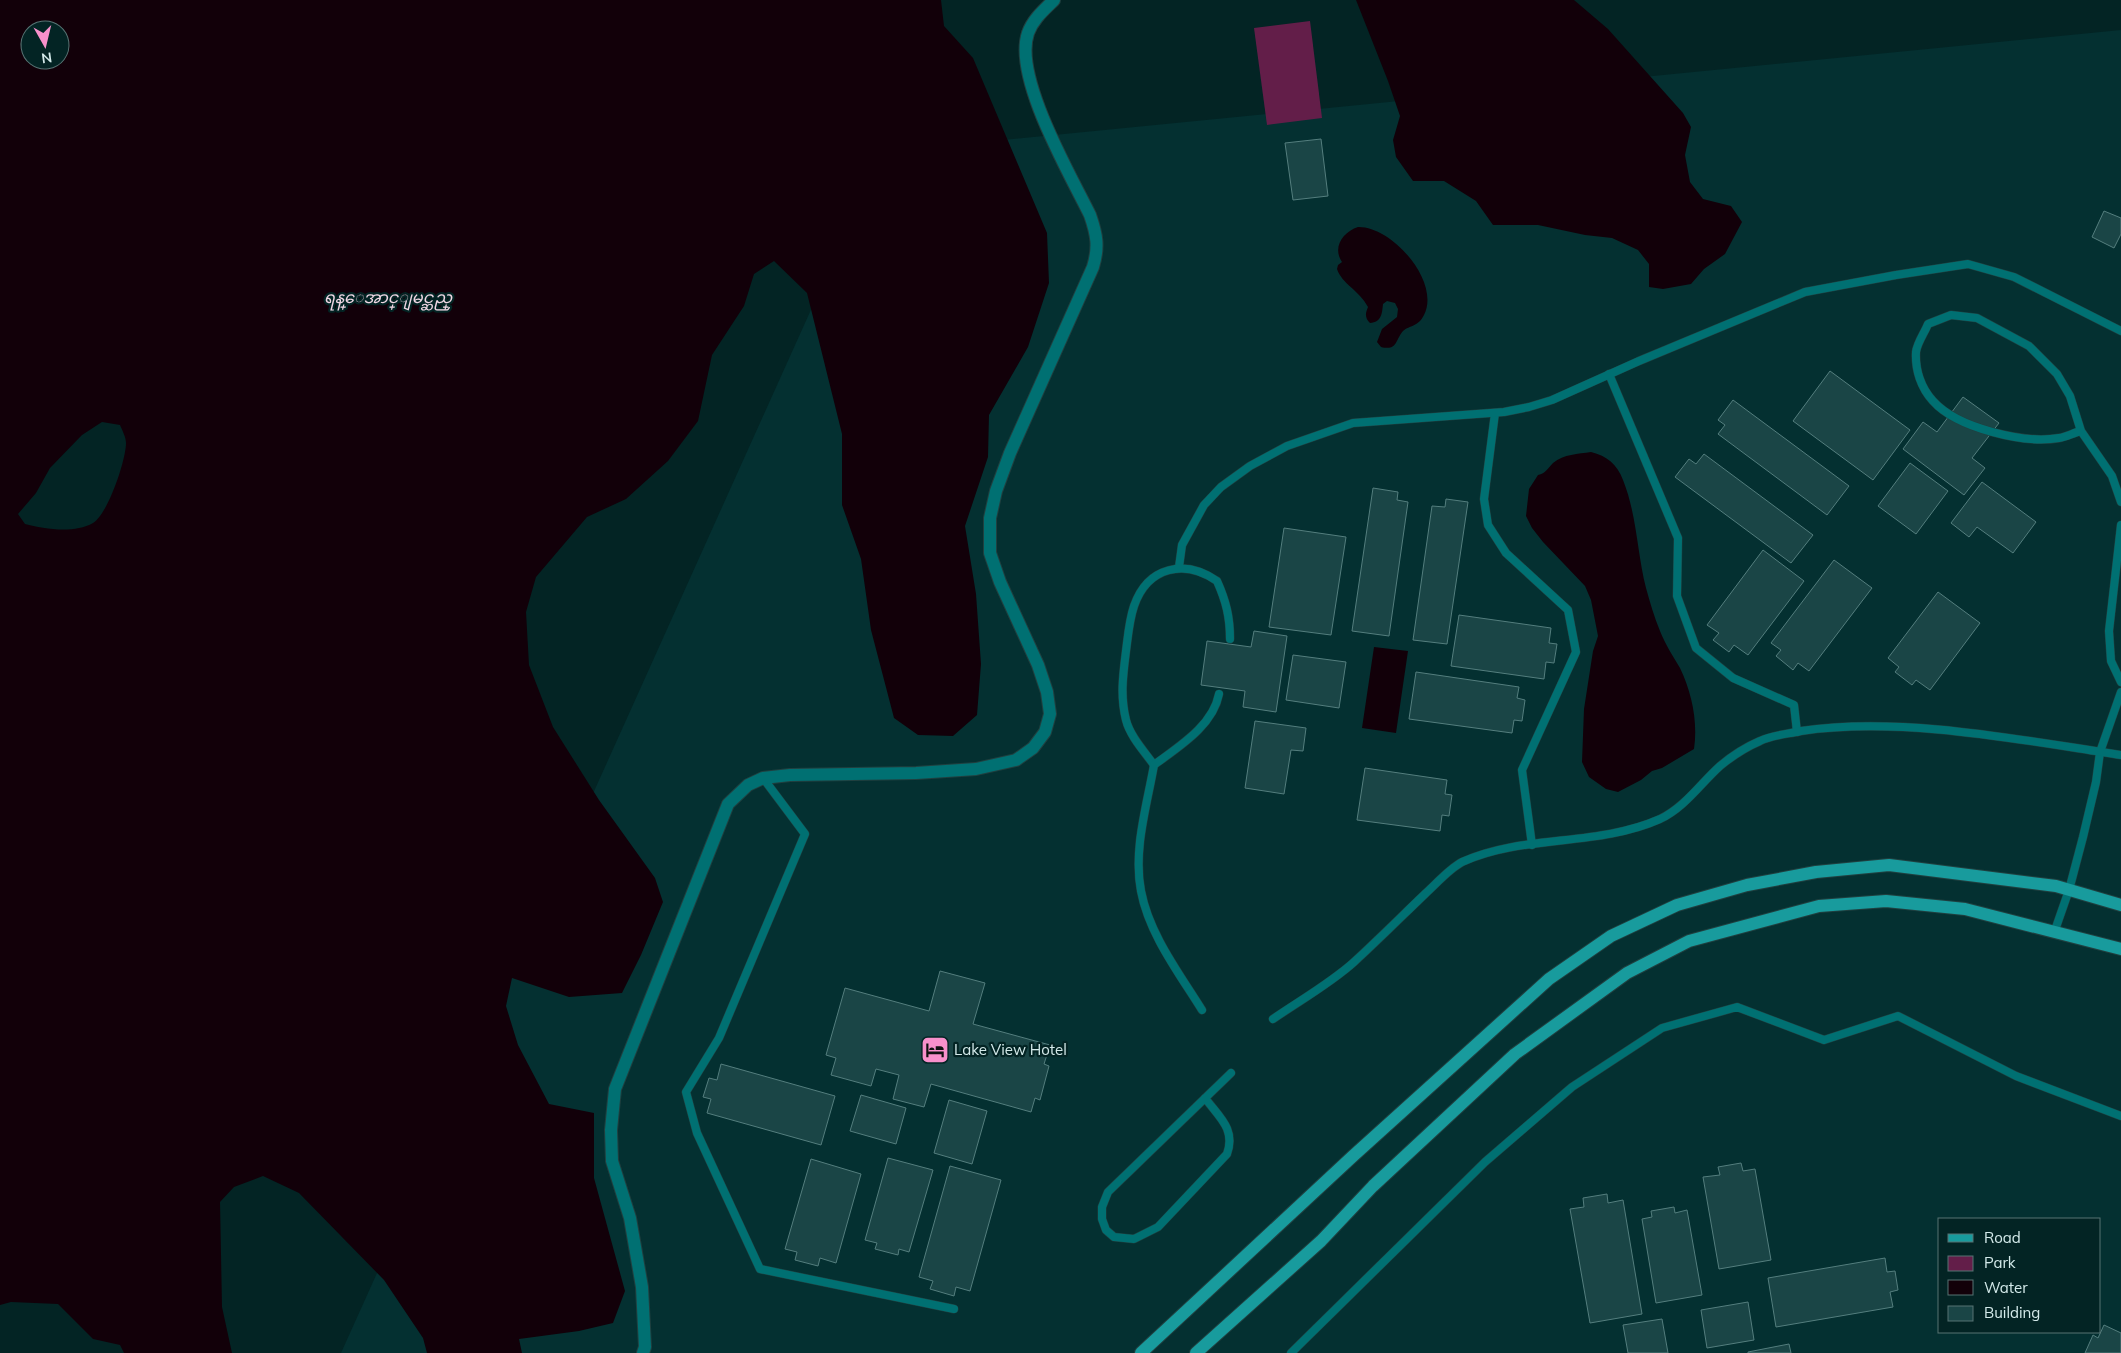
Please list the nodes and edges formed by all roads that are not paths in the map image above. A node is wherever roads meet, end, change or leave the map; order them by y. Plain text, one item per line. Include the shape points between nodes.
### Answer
1 (1054, 0) edge
2 (2121, 331) edge
3 (1609, 374) junction
4 (1495, 413) junction
5 (2081, 431) junction
6 (2121, 502) edge
7 (2121, 525) edge
8 (1179, 567) junction
9 (1230, 639) dead end
10 (2121, 682) edge
11 (2121, 692) edge
12 (1219, 694) dead end
13 (1797, 732) junction
14 (2100, 752) junction
15 (2121, 755) edge
16 (1154, 765) junction
17 (763, 778) junction
18 (1532, 845) junction
19 (2069, 890) junction
20 (2121, 906) edge
21 (2054, 932) junction
22 (2121, 949) edge
23 (1202, 1010) dead end
24 (1273, 1019) dead end
25 (1231, 1073) dead end
26 (1205, 1098) junction
27 (2121, 1116) edge
28 (954, 1309) dead end
29 (643, 1353) edge
30 (1141, 1353) edge
31 (1196, 1353) edge
32 (1291, 1353) edge

1 - 17 street via 1037,17 1028,34 1026,58 1042,118 1090,215 1098,251 1010,453 990,518 990,553 1047,692 1050,714 1045,732 1033,748 1016,760 976,769 798,774
2 - 3 lane via 2014,277 1968,264 1805,292
3 - 4 lane via 1552,400
3 - 13 lane via 1678,538 1677,596 1696,648 1733,678 1794,705
4 - 8 lane via 1352,423 1287,446 1228,481 1204,505 1182,545
4 - 18 lane via 1484,499 1488,525 1506,553 1568,610 1576,652 1522,770
5 - 5 lane via 2070,396 2057,374 2029,346 1977,318 1950,315 1928,324 1916,350 1918,378 1934,402 1960,420 2003,436 2058,438
5 - 6 lane via 2112,476
7 - 10 lane via 2109,631 2111,661
8 - 9 lane via 1217,581 1230,620
8 - 16 lane via 1154,578 1135,604 1122,679 1126,722
11 - 14 lane
12 - 16 lane via 1208,719
13 - 14 lane via 1864,726 1941,730
13 - 18 lane via 1763,739 1742,750 1719,767 1678,807 1661,818 1597,837
14 - 15 lane
14 - 19 lane via 2094,791
16 - 23 lane via 1139,853 1140,890 1158,938
17 - 28 lane via 805,834 719,1038 686,1092 697,1133 760,1269
17 - 29 street via 748,785 728,804 616,1089 611,1130 612,1161 630,1218 639,1270
18 - 24 lane via 1501,849 1460,863 1351,965
19 - 20 main road
19 - 21 lane
19 - 30 main road via 1909,867 1880,866 1816,872 1746,885 1677,905 1611,936 1549,978 1499,1022
21 - 22 main road
21 - 31 main road via 1965,909 1886,901 1819,906 1689,941 1627,973 1515,1054 1373,1186 1321,1241
25 - 26 lane
26 - 26 lane via 1108,1192 1102,1207 1102,1219 1106,1230 1114,1237 1134,1239 1158,1226 1227,1154 1231,1135
27 - 32 lane via 2016,1076 1898,1016 1824,1040 1737,1007 1662,1028 1572,1087 1485,1162

